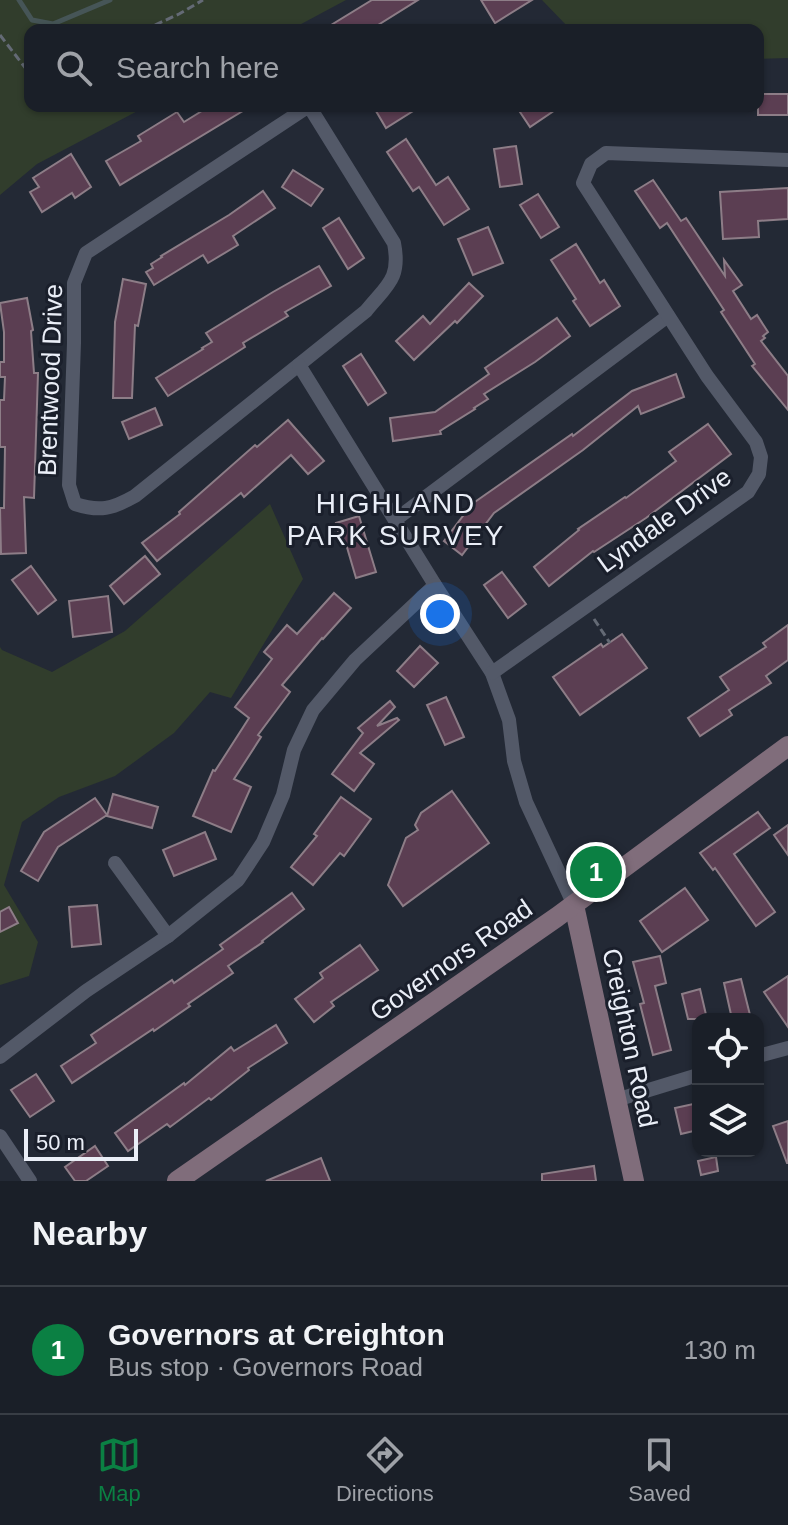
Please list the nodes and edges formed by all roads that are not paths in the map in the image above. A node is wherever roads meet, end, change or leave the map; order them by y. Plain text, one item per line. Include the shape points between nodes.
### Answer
1 (300, 112) edge
2 (313, 112) edge
3 (788, 160) edge
4 (668, 316) junction
5 (299, 365) junction
6 (395, 520) junction
7 (435, 585) junction
8 (492, 673) junction
9 (788, 746) edge
10 (115, 863) dead end
11 (574, 905) junction
12 (168, 936) junction
13 (788, 1048) edge
14 (764, 1054) edge
15 (0, 1057) edge
16 (692, 1077) edge
17 (616, 1100) junction
18 (0, 1136) edge
19 (30, 1181) edge
20 (177, 1181) edge
21 (634, 1181) edge

1 - 5 street, Brentwood Drive via 86,253 74,283 69,485 75,504 115,507 135,496
2 - 5 street via 394,243 398,261 394,278 366,311
3 - 4 street, Lyndale Drive via 606,153 591,164 583,183
4 - 6 street
4 - 8 street, Lyndale Drive via 756,442 759,474 748,492
5 - 6 street
6 - 7 street
7 - 8 street
7 - 12 street via 355,660 313,710 263,842 238,880
8 - 11 street via 509,720 526,802
9 - 11 main road, Governors Road
10 - 12 street
11 - 17 main road, Creighton Road
11 - 20 main road, Governors Road
12 - 15 street
13 - 14 street
16 - 17 street
17 - 21 main road, Creighton Road
18 - 19 street

